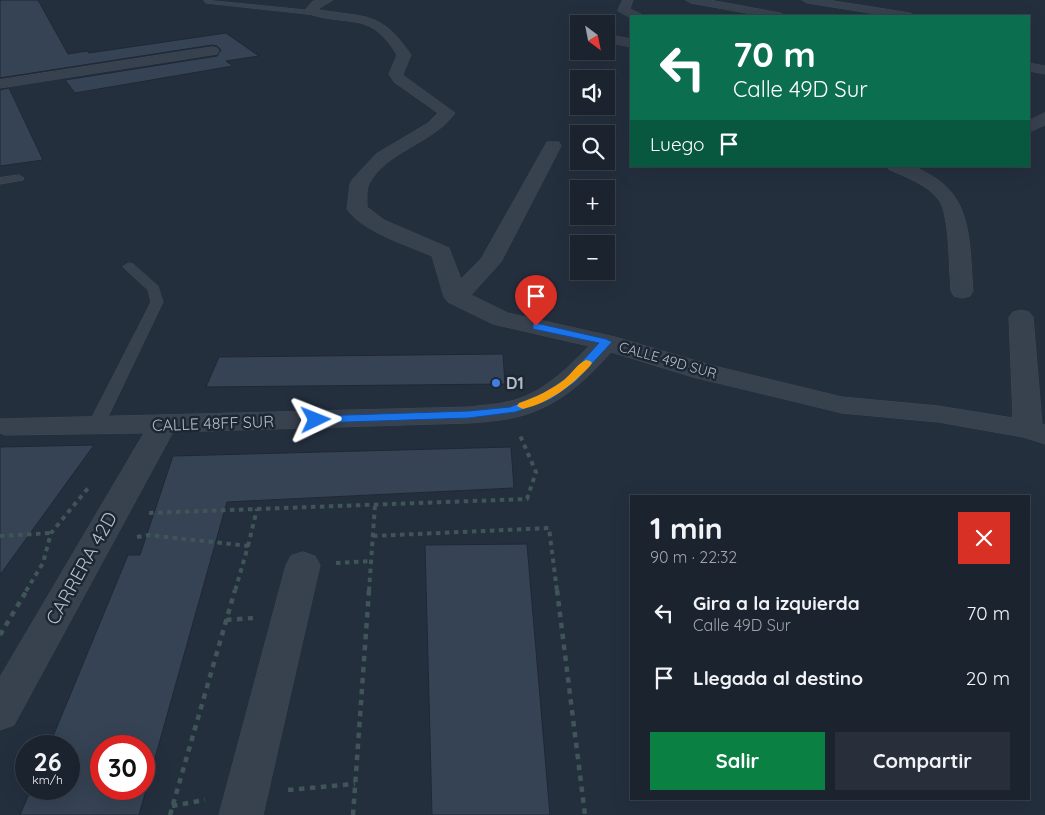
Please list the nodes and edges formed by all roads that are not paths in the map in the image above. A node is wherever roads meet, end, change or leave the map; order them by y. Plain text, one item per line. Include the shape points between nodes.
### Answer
1 (628, 0) edge
2 (690, 0) edge
3 (807, 0) edge
4 (206, 1) edge
5 (784, 3) dead end
6 (322, 7) edge
7 (764, 13) junction
8 (634, 15) edge
9 (775, 15) edge
10 (904, 15) edge
11 (615, 40) edge
12 (630, 43) edge
13 (212, 52) dead end
14 (1030, 67) edge
15 (1045, 70) edge
16 (0, 84) edge
17 (1045, 118) edge
18 (1030, 126) edge
19 (553, 146) dead end
20 (898, 167) edge
21 (19, 178) dead end
22 (0, 181) edge
23 (129, 268) dead end
24 (962, 291) dead end
25 (456, 296) junction
26 (1022, 317) dead end
27 (606, 342) junction
28 (163, 424) junction
29 (96, 425) junction
30 (5, 426) dead end
31 (1037, 432) edge
32 (303, 565) dead end
33 (0, 713) edge
34 (244, 804) edge

1 - 8 street via 624,12
2 - 7 street
3 - 10 street
4 - 6 lane
5 - 7 street
6 - 25 street via 377,25 404,55 396,74 399,79 447,113 434,126 382,158 360,184 357,209 377,224 442,252
7 - 9 street
11 - 12 street
13 - 16 street
14 - 15 street
17 - 18 street
19 - 25 street via 490,262
20 - 24 street via 932,184 948,198 954,214
21 - 22 lane
23 - 29 lane via 154,289 158,302
25 - 27 street, CALLE 49D SUR via 501,319
26 - 31 street
27 - 28 street, CALLE 48FF SUR via 571,380 547,397 512,410 469,415
27 - 31 street, CALLE 49D SUR via 702,371 842,405 938,414
28 - 29 street, CALLE 48FF SUR
28 - 33 street, CARRERA 42D
29 - 30 street, CALLE 48FF SUR
32 - 34 street

